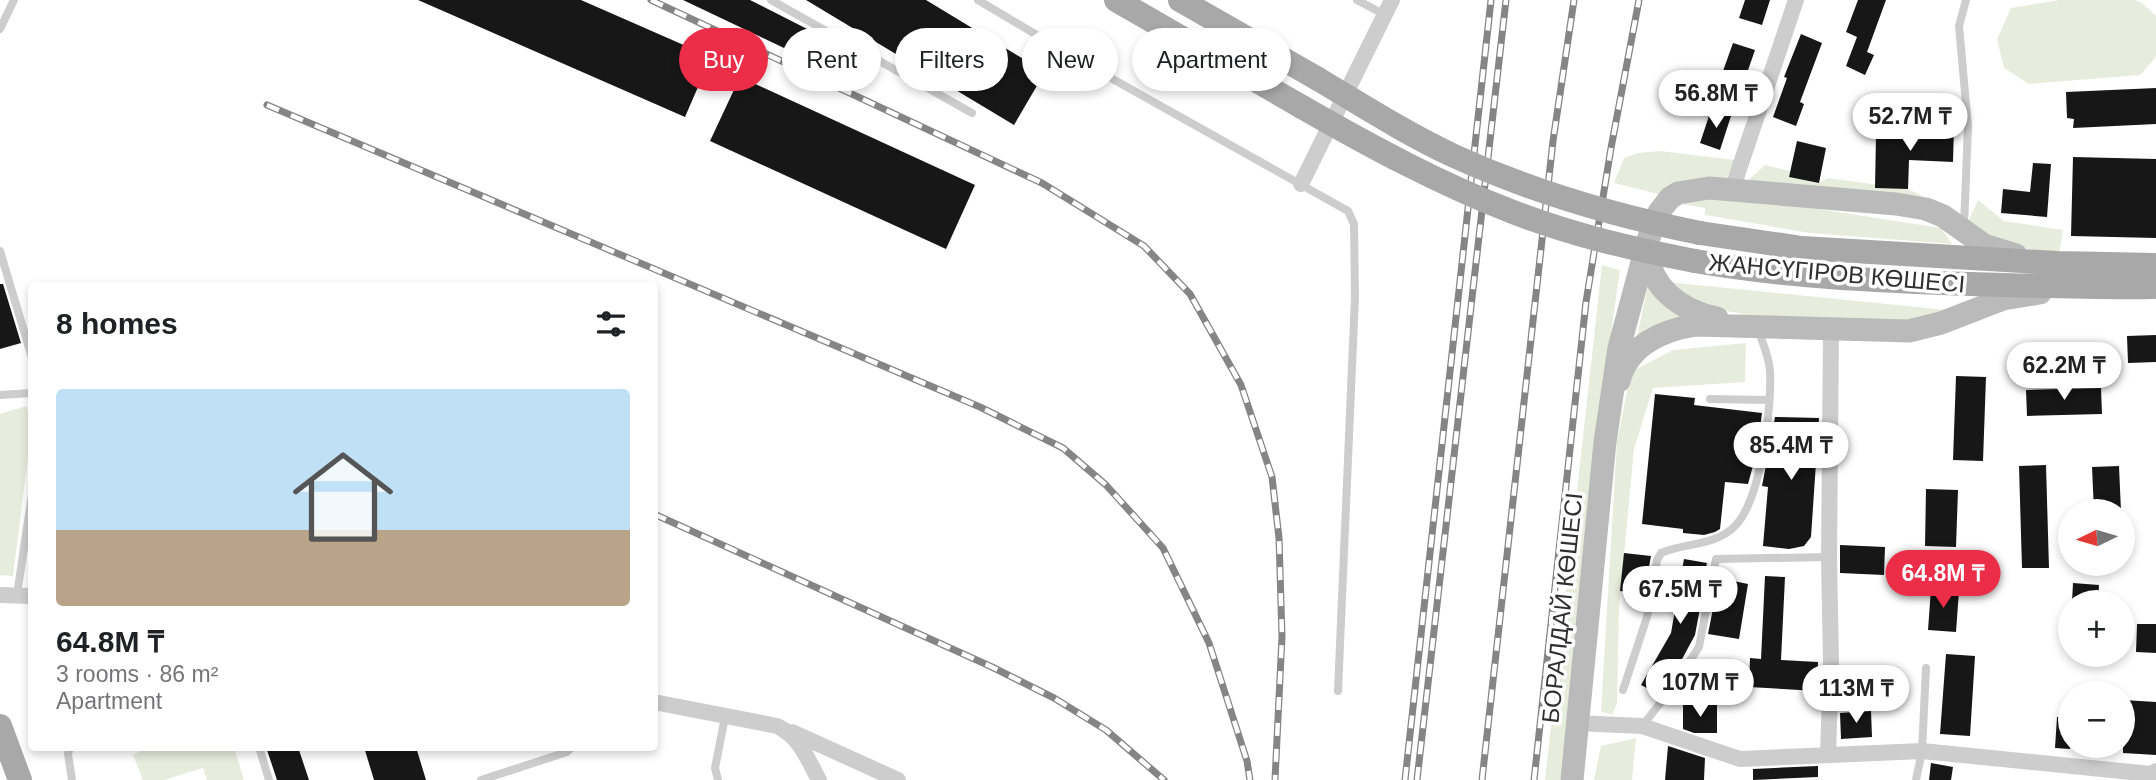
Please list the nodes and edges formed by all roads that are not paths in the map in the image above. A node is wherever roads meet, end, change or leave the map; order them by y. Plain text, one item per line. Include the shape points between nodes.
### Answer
1 (14, 0) edge
2 (771, 0) edge
3 (978, 0) edge
4 (1116, 0) edge
5 (1180, 0) edge
6 (1357, 0) edge
7 (1796, 0) edge
8 (1965, 0) edge
9 (1388, 7) edge
10 (0, 29) edge
11 (972, 113) dead end
12 (1301, 184) junction
13 (1731, 190) junction
14 (1964, 230) junction
15 (1648, 240) junction
16 (0, 251) edge
17 (2057, 263) junction
18 (2156, 265) edge
19 (2156, 287) edge
20 (2081, 288) junction
21 (1757, 326) junction
22 (1831, 331) junction
23 (28, 345) edge
24 (28, 393) edge
25 (0, 395) edge
26 (1710, 399) dead end
27 (1769, 400) junction
28 (1605, 442) junction
29 (28, 545) edge
30 (1829, 557) junction
31 (0, 595) edge
32 (24, 596) edge
33 (1926, 668) dead end
34 (1623, 690) dead end
35 (1338, 691) dead end
36 (658, 703) edge
37 (724, 717) junction
38 (1576, 723) junction
39 (0, 726) edge
40 (1642, 726) junction
41 (787, 731) junction
42 (69, 751) edge
43 (260, 751) edge
44 (568, 751) edge
45 (1922, 751) junction
46 (1828, 755) junction
47 (2152, 775) edge
48 (20, 780) edge
49 (72, 780) edge
50 (270, 780) edge
51 (481, 780) edge
52 (718, 780) edge
53 (819, 780) edge
54 (898, 780) edge
55 (1572, 780) edge
56 (1916, 780) edge

1 - 10 lane
2 - 11 lane
3 - 12 lane
4 - 20 main road, ЖАНСҮГІРОВ КӨШЕСІ, bridge via 1400,161 1512,212 1590,237 1753,270
5 - 17 main road, ЖАНСҮГІРОВ КӨШЕСІ, bridge via 1425,141 1503,176 1612,213 1700,233 1801,247
6 - 9 lane
7 - 13 street
8 - 14 lane via 1959,26 1968,126
9 - 12 street
12 - 35 lane via 1348,211 1354,224
13 - 14 main road via 1911,206 1943,216
13 - 15 main road via 1678,193 1659,212
14 - 17 main road via 1996,250
15 - 21 main road via 1653,273 1673,299 1699,315
15 - 28 main road via 1619,348
16 - 23 lane
17 - 18 main road, ЖАНСҮГІРОВ КӨШЕСІ
19 - 20 main road, ЖАНСҮГІРОВ КӨШЕСІ
20 - 22 main road via 2003,299 1909,331
21 - 22 main road
21 - 27 lane via 1769,361
21 - 28 main road via 1696,325 1651,339 1621,372
22 - 30 street
24 - 25 lane
26 - 27 lane
27 - 34 lane via 1756,489 1748,508 1735,526 1717,539 1661,553 1647,617
28 - 38 main road, БОРАЛДАЙ КӨШЕСІ
29 - 32 lane
30 - 40 lane via 1716,559 1699,647
30 - 46 street
31 - 32 street
33 - 45 lane
36 - 37 street
37 - 41 street
37 - 52 lane via 715,768
38 - 40 street
38 - 55 main road, БОРАЛДАЙ КӨШЕСІ
39 - 48 main road
40 - 46 street via 1740,759
41 - 53 street via 798,740
41 - 54 street
42 - 49 lane
43 - 50 lane
44 - 51 lane
45 - 46 street
45 - 47 street
45 - 56 lane

